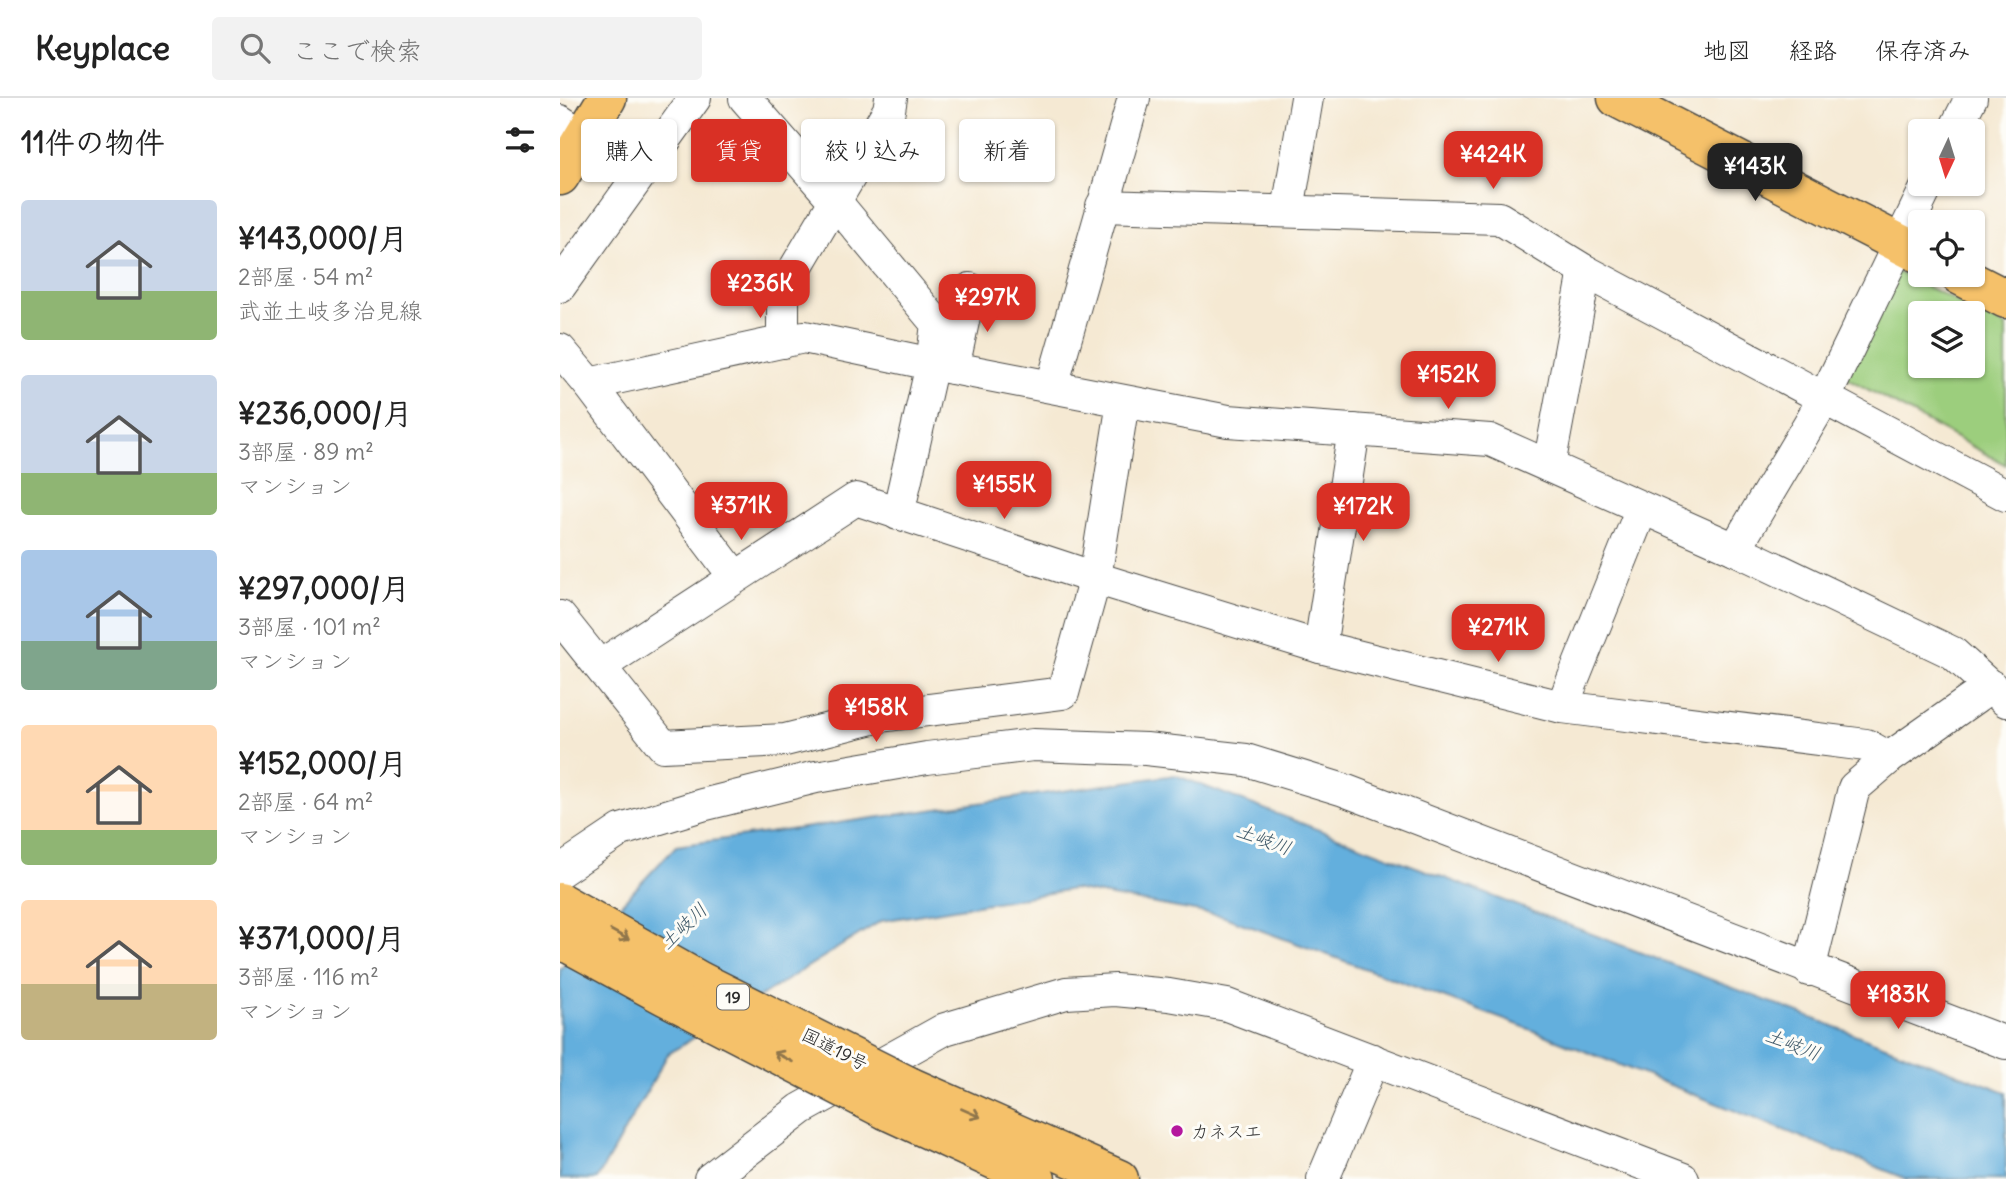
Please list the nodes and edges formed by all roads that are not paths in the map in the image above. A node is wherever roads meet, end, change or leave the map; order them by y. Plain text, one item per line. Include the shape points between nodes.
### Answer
1 (607, 98) edge
2 (695, 98) edge
3 (745, 98) edge
4 (891, 98) edge
5 (1134, 98) edge
6 (1307, 98) edge
7 (1617, 98) edge
8 (1971, 98) edge
9 (1960, 119) edge
10 (572, 129) edge
11 (560, 176) edge
12 (834, 200) junction
13 (1102, 206) junction
14 (1288, 210) junction
15 (1908, 248) edge
16 (1908, 251) edge
17 (1585, 271) junction
18 (560, 286) edge
19 (1982, 287) edge
20 (970, 289) dead end
21 (2006, 299) edge
22 (783, 341) junction
23 (560, 349) edge
24 (942, 366) junction
25 (589, 384) junction
26 (1052, 386) junction
27 (1824, 399) junction
28 (1123, 402) junction
29 (1354, 430) junction
30 (1549, 467) junction
31 (2006, 495) edge
32 (1642, 508) junction
33 (898, 513) junction
34 (1735, 549) junction
35 (735, 578) junction
36 (1095, 578) junction
37 (560, 617) edge
38 (1321, 647) junction
39 (600, 666) junction
40 (1998, 693) edge
41 (1562, 708) junction
42 (1889, 758) junction
43 (560, 872) edge
44 (560, 902) edge
45 (560, 939) edge
46 (1809, 970) junction
47 (2006, 1043) edge
48 (1373, 1060) junction
49 (898, 1098) junction
50 (710, 1179) edge
51 (1036, 1179) edge
52 (1119, 1179) edge
53 (1323, 1179) edge
54 (1683, 1179) edge

1 - 10 main road
2 - 18 street
3 - 12 street
4 - 12 street
5 - 13 street
6 - 14 street
7 - 15 main road
8 - 9 street
10 - 11 main road
12 - 22 street via 783,289
12 - 24 street via 937,324
13 - 14 street
13 - 26 street
14 - 17 street via 1499,218
16 - 27 street
17 - 27 street
17 - 30 street
19 - 21 main road
20 - 24 street
22 - 24 street via 804,337
22 - 25 street
23 - 25 street
24 - 26 street
24 - 33 street
25 - 35 street
26 - 28 street
27 - 31 street
27 - 34 street
28 - 29 street via 1228,421
28 - 36 street
29 - 30 street via 1490,440
29 - 38 street
30 - 32 street
32 - 34 street
32 - 41 street
33 - 35 street via 856,499
33 - 36 street
34 - 40 street via 1953,653
35 - 39 street
36 - 38 street
36 - 39 street via 1063,693 881,716 785,740 663,746
37 - 39 street
38 - 41 street
40 - 42 street
41 - 42 street via 1866,745
42 - 46 street via 1854,788
43 - 46 street via 621,830 817,777 1033,746 1146,749 1246,760 1345,790
44 -> 49 main road, 国道19号 / 19, bridge
49 -> 45 main road, 国道19号 / 19, bridge via 664,996
46 - 47 street
48 - 50 street via 1227,1004 1115,990 1066,993 945,1029 801,1109
48 - 53 street
48 - 54 street
49 - 51 main road, 国道19号 / 19
49 -> 52 main road, 国道19号 / 19

